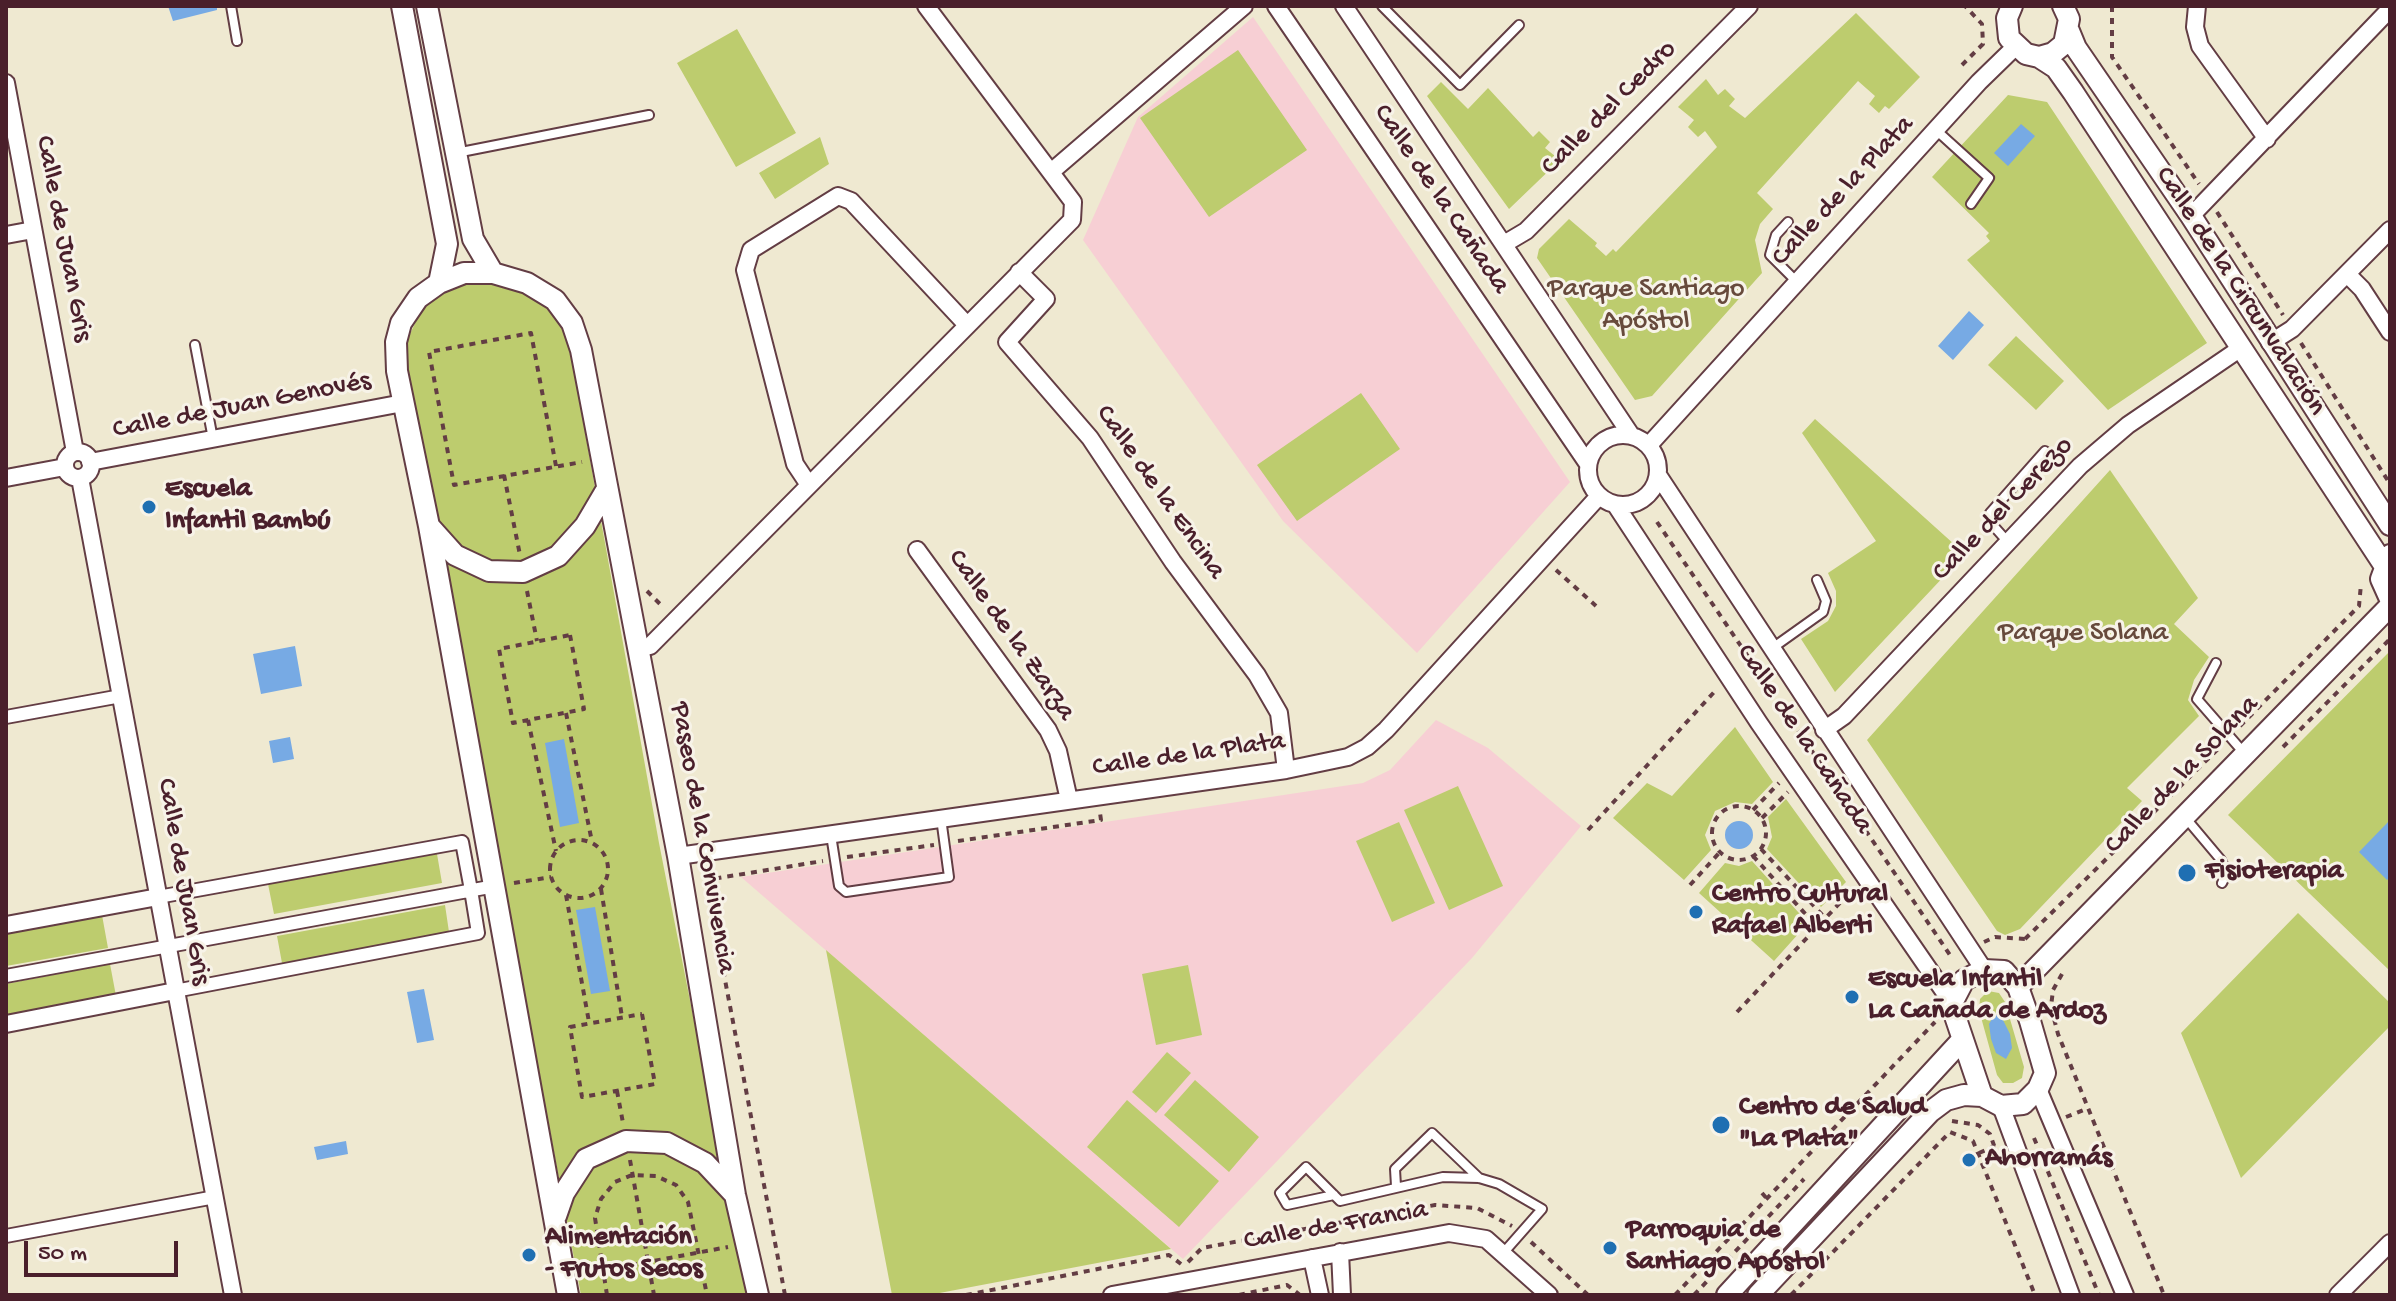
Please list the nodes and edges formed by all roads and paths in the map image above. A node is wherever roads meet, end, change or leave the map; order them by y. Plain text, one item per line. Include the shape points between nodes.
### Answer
1 (231, 6) edge
2 (402, 6) edge
3 (427, 6) edge
4 (926, 6) edge
5 (1244, 6) edge
6 (1276, 6) edge
7 (1344, 6) edge
8 (1382, 6) edge
9 (1749, 6) edge
10 (1965, 6) edge
11 (2063, 6) edge
12 (2112, 6) edge
13 (2197, 6) edge
14 (2390, 9) edge
15 (2006, 10) edge
16 (1519, 25) dead end
17 (2069, 31) junction
18 (237, 41) dead end
19 (2015, 47) junction
20 (2039, 57) junction
21 (1962, 65) dead end
22 (6, 83) edge
23 (649, 115) dead end
24 (1936, 130) junction
25 (2267, 139) junction
26 (455, 153) junction
27 (1051, 172) junction
28 (2208, 197) junction
29 (1971, 204) dead end
30 (2191, 216) junction
31 (1788, 222) dead end
32 (33, 230) junction
33 (2390, 230) edge
34 (6, 235) edge
35 (1504, 244) junction
36 (1019, 272) junction
37 (493, 273) junction
38 (2347, 274) junction
39 (1797, 282) junction
40 (439, 283) junction
41 (966, 324) junction
42 (2292, 329) junction
43 (2390, 332) edge
44 (2270, 343) junction
45 (195, 345) dead end
46 (2241, 348) junction
47 (403, 403) junction
48 (1631, 435) junction
49 (213, 439) junction
50 (1649, 445) junction
51 (2045, 451) dead end
52 (75, 452) junction
53 (601, 459) junction
54 (90, 462) junction
55 (1588, 464) junction
56 (556, 466) junction
57 (65, 467) junction
58 (1658, 475) junction
59 (6, 478) edge
60 (80, 478) junction
61 (2390, 484) edge
62 (809, 485) junction
63 (605, 492) junction
64 (1599, 496) junction
65 (1615, 504) junction
66 (1657, 522) dead end
67 (2390, 525) edge
68 (429, 526) junction
69 (2007, 541) junction
70 (917, 550) dead end
71 (2387, 560) edge
72 (1553, 567) dead end
73 (2361, 579) dead end
74 (1817, 580) dead end
75 (646, 589) dead end
76 (2390, 599) edge
77 (1596, 606) dead end
78 (2390, 606) edge
79 (673, 622) junction
80 (2390, 639) edge
81 (637, 649) junction
82 (1771, 649) junction
83 (2216, 663) dead end
84 (121, 696) junction
85 (1726, 698) dead end
86 (566, 713) junction
87 (6, 717) edge
88 (528, 720) junction
89 (1824, 730) junction
90 (2228, 738) junction
91 (2244, 754) junction
92 (2273, 757) dead end
93 (1286, 770) junction
94 (1788, 792) junction
95 (1098, 796) junction
96 (1069, 800) junction
97 (1797, 804) dead end
98 (1753, 810) junction
99 (2184, 816) junction
100 (941, 818) junction
101 (1762, 818) junction
102 (1588, 830) dead end
103 (831, 834) junction
104 (592, 842) junction
105 (945, 843) junction
106 (1761, 849) junction
107 (556, 851) junction
108 (1720, 852) junction
109 (678, 856) junction
110 (1753, 856) junction
111 (835, 859) junction
112 (1847, 876) dead end
113 (551, 877) junction
114 (2222, 883) dead end
115 (1690, 885) dead end
116 (495, 886) junction
117 (601, 888) junction
118 (471, 890) junction
119 (566, 895) junction
120 (158, 897) junction
121 (1826, 919) junction
122 (6, 925) edge
123 (1818, 928) junction
124 (2025, 939) dead end
125 (167, 946) junction
126 (1952, 958) dead end
127 (2070, 965) dead end
128 (1984, 970) junction
129 (6, 976) edge
130 (2018, 987) junction
131 (175, 991) junction
132 (1943, 1007) junction
133 (1737, 1012) dead end
134 (622, 1017) junction
135 (590, 1023) junction
136 (6, 1024) edge
137 (1962, 1040) junction
138 (2038, 1089) junction
139 (617, 1091) junction
140 (1982, 1096) junction
141 (1937, 1106) junction
142 (2001, 1106) junction
143 (2086, 1109) junction
144 (2053, 1122) junction
145 (2012, 1138) junction
146 (626, 1141) junction
147 (1994, 1146) junction
148 (1979, 1153) junction
149 (2000, 1161) dead end
150 (632, 1175) junction
151 (1479, 1178) junction
152 (1396, 1186) junction
153 (1762, 1193) dead end
154 (735, 1195) junction
155 (1334, 1195) junction
156 (215, 1197) junction
157 (1768, 1200) junction
158 (555, 1220) junction
159 (6, 1236) edge
160 (2390, 1243) edge
161 (746, 1244) junction
162 (1505, 1251) junction
163 (1340, 1252) junction
164 (699, 1253) junction
165 (1312, 1258) junction
166 (648, 1262) junction
167 (603, 1271) junction
168 (567, 1286) edge
169 (233, 1295) edge
170 (607, 1295) edge
171 (654, 1295) edge
172 (707, 1295) edge
173 (758, 1295) edge
174 (785, 1295) edge
175 (1112, 1295) edge
176 (1239, 1295) edge
177 (1300, 1295) edge
178 (1320, 1295) edge
179 (1342, 1295) edge
180 (1549, 1295) edge
181 (1675, 1295) edge
182 (1727, 1295) edge
183 (1758, 1295) edge
184 (1791, 1295) edge
185 (2035, 1295) edge
186 (2071, 1295) edge
187 (2099, 1295) edge
188 (2125, 1295) edge
189 (2164, 1295) edge
190 (2338, 1295) edge

1 - 18 lane
2 - 40 street via 447,244
3 - 26 street
4 - 27 street
5 - 27 street
6 - 55 street, Calle de la Cañada
7 - 35 street, Calle de la Cañada
8 - 16 lane via 1460,85
9 - 35 street, Calle del Cedro via 1526,231
10 - 21 path via 1982,24 1983,44
11 - 17 street, Calle de la Circunvalación
12 - 28 path via 2112,57
13 - 25 street via 2200,46
14 - 25 street
15 - 19 street via 2006,28
17 - 20 street via 2064,44
17 - 30 street, Calle de la Circunvalación
19 - 20 street
19 - 24 street, Calle de la Plata
20 - 46 street, Calle de la Circunvalación via 2056,68 2073,92
22 - 32 street, Calle de Juan Gris
23 - 26 lane
24 - 29 lane via 1989,178
24 - 39 street, Calle de la Plata
25 - 28 street
26 - 37 street via 473,239
27 - 36 street via 1073,202 1072,220
28 - 30 street
28 - 42 path
30 - 44 street, Calle de la Circunvalación
31 - 39 lane via 1776,235 1770,255
32 - 34 street
32 - 52 street, Calle de Juan Gris
33 - 38 street
35 - 48 street, Calle de la Cañada
36 - 41 street
36 - 93 street, Calle de la Encina via 1046,299 1007,342 1090,438 1257,675 1279,713
37 - 40 street, Paseo de la Convivencia via 464,273
37 - 53 street, Paseo de la Convivencia via 527,283 555,300 572,323
38 - 42 street
38 - 43 street
39 - 50 street, Calle de la Plata
40 - 47 street, Paseo de la Convivencia via 418,298 401,323 396,342
41 - 62 street
41 - 62 street via 851,201 838,196 751,250 745,270 795,464
42 - 44 street
42 - 61 path
44 - 67 street, Calle de la Circunvalación
45 - 49 lane
46 - 69 street, Calle del Cerezo via 2128,425
46 - 71 street, Calle de la Circunvalación
47 - 49 street, Calle de Juan Genovés
47 - 68 street, Paseo de la Convivencia
48 - 50 street
48 - 55 street via 1604,440
49 - 54 street, Calle de Juan Genovés
50 - 58 street
51 - 69 lane via 1990,513 1990,522
52 - 54 street
52 - 57 street
53 - 56 path
53 - 63 street, Paseo de la Convivencia
54 - 60 street
55 - 64 street
56 - 56 path via 454,485 429,352 531,333
57 - 59 street
57 - 60 street
58 - 65 street via 1647,495 1627,505
58 - 82 street, Calle de la Cañada
60 - 84 street, Calle de Juan Gris
62 - 79 street
63 - 68 street via 585,526 558,556 523,572 489,571 455,555
63 - 81 street, Paseo de la Convivencia
64 - 65 street
64 - 93 street, Calle de la Plata via 1367,747 1348,757
65 - 132 street, Calle de la Cañada
66 - 126 path
68 - 116 street, Paseo de la Convivencia
69 - 89 street, Calle del Cerezo via 1844,716
70 - 96 street, Calle de la Zarza via 1048,730
71 - 76 street via 2381,579
72 - 77 path
73 - 90 path via 2359,606
74 - 82 lane via 1826,601 1823,612
75 - 79 path
78 - 91 street, Calle de la Solana
79 - 81 street via 650,646
80 - 92 path
81 - 109 street, Paseo de la Convivencia
82 - 89 street, Calle de la Cañada
83 - 90 lane via 2197,699
84 - 87 street
84 - 120 street, Calle de Juan Gris
85 - 102 path via 1719,687
86 - 88 path
86 - 88 path via 584,709 570,635 499,649 513,723
86 - 104 path
88 - 107 path
89 - 128 street, Calle de la Cañada
90 - 91 lane
90 - 124 path
91 - 99 street, Calle de la Solana
93 - 95 street, Calle de la Plata
94 - 97 path
94 - 98 path via 1781,781
94 - 101 path
95 - 96 street, Calle de la Plata
95 - 105 path via 1101,820
96 - 100 street, Calle de la Plata
98 - 101 path
98 - 108 path via 1736,806 1720,813 1711,835
99 - 114 lane via 2221,860 2227,873
99 - 130 street, Calle de la Solana
100 - 103 street, Calle de la Plata
100 - 105 lane
101 - 106 path via 1766,834
103 - 109 street, Calle de la Plata
103 - 111 lane
104 - 107 path via 572,840
104 - 117 path via 608,866
105 - 111 path
105 - 111 lane via 949,877 846,892 839,886
106 - 110 path
106 - 121 path
107 - 113 path
108 - 110 path via 1735,860
108 - 115 path
109 - 154 street, Paseo de la Convivencia
110 - 123 path
111 - 174 path via 706,880
112 - 121 path via 1855,888
113 - 116 path
113 - 119 path
116 - 118 street
116 - 158 street, Paseo de la Convivencia
117 - 119 path via 584,897
117 - 134 path
118 - 120 street via 462,842
118 - 125 street
118 - 131 street via 478,933
119 - 135 path
120 - 122 street
120 - 125 street, Calle de Juan Gris
121 - 123 path
123 - 133 path
125 - 129 street
125 - 131 street, Calle de Juan Gris
127 - 143 path via 2059,977 2051,1007
128 - 130 street via 2004,971
128 - 132 street via 1964,980
130 - 138 street via 2045,1073
131 - 136 street
131 - 156 street, Calle de Juan Gris
132 - 137 street
132 - 157 path via 1935,1024
134 - 135 path
134 - 139 path via 642,1014 655,1084
135 - 139 path via 570,1027 582,1097
137 - 140 street
137 - 182 street
138 - 142 street via 2023,1104
138 - 144 street
139 - 146 path
140 - 141 street via 1964,1095
140 - 142 street
141 - 147 path via 1953,1123 1978,1125 1990,1134
141 - 183 street
142 - 145 street
143 - 144 path
143 - 189 path
144 - 188 street
145 - 147 path
145 - 186 street
145 - 187 path via 2031,1131
146 - 150 path
146 - 154 street via 667,1143 705,1163
146 - 158 street via 586,1159 564,1193
147 - 148 path
147 - 149 path
148 - 184 path via 1973,1141 1950,1132
148 - 185 path
150 - 164 path via 656,1176 676,1185 688,1202
150 - 166 path
150 - 167 path via 615,1182 595,1218
151 - 152 lane via 1443,1177
151 - 152 lane via 1432,1133 1395,1169
151 - 162 lane via 1519,1193 1542,1209
152 - 155 lane via 1340,1201
153 - 157 path
154 - 161 street, Paseo de la Convivencia
155 - 155 lane via 1306,1167 1280,1193 1287,1205
156 - 159 street
156 - 169 street, Calle de Juan Gris
157 - 181 path
158 - 168 street, Paseo de la Convivencia
160 - 190 street
161 - 164 path
161 - 173 street, Paseo de la Convivencia
162 - 163 street, Calle de Francia via 1473,1234 1449,1233
162 - 180 street, Calle de Francia
163 - 165 street, Calle de Francia
163 - 179 street
164 - 166 path
164 - 172 path
165 - 175 street, Calle de Francia
165 - 178 street
166 - 167 path
166 - 171 path
167 - 168 path
167 - 170 path
176 - 177 path via 1287,1285

